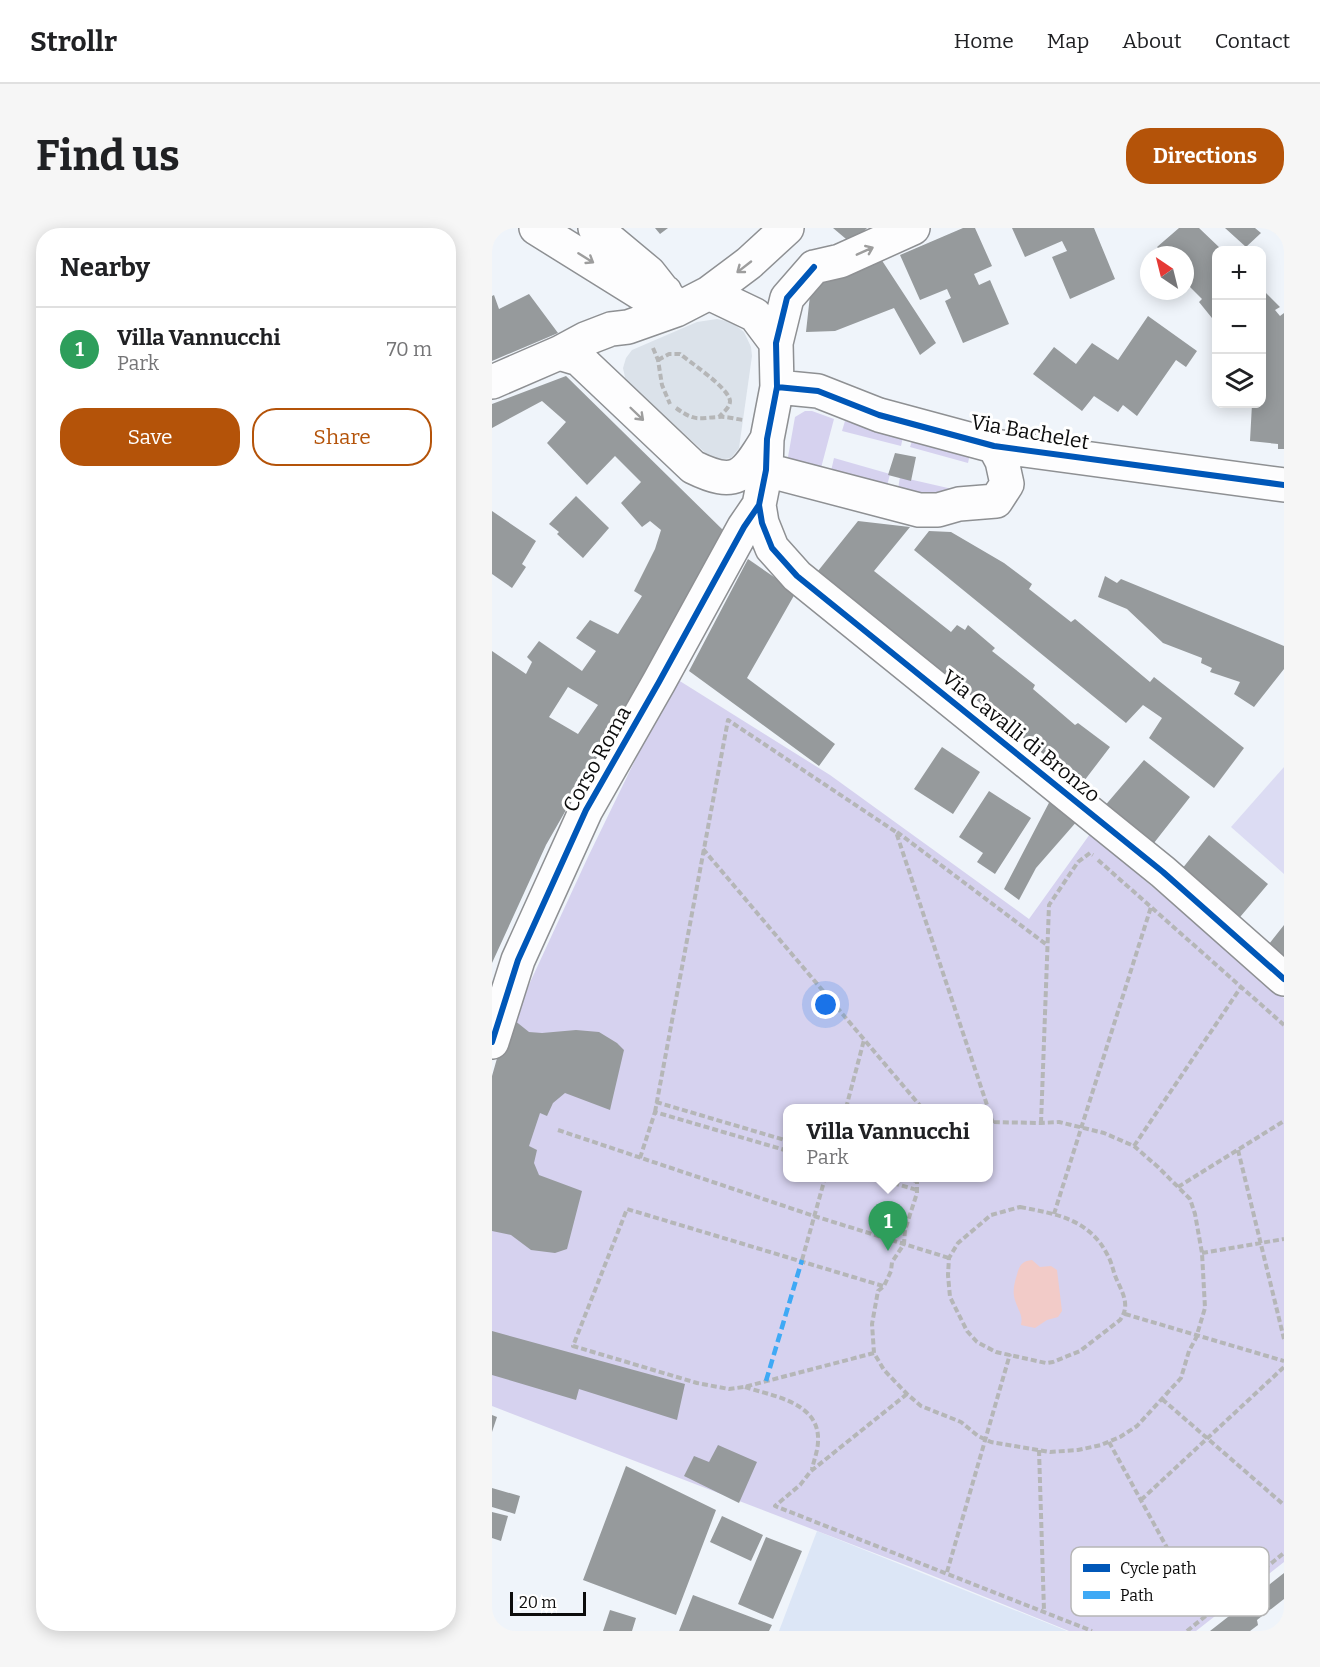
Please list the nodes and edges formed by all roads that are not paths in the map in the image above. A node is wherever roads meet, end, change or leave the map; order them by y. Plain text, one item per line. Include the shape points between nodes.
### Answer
1 (536, 228) edge
2 (595, 228) edge
3 (787, 228) edge
4 (796, 228) edge
5 (913, 228) edge
6 (814, 267) junction
7 (709, 293) junction
8 (670, 301) junction
9 (635, 324) junction
10 (776, 344) junction
11 (560, 353) junction
12 (492, 382) edge
13 (608, 385) junction
14 (777, 387) junction
15 (768, 444) junction
16 (994, 446) junction
17 (1284, 485) edge
18 (759, 505) junction
19 (1284, 979) edge
20 (492, 1042) edge

1 -> 8 street via 642,294
2 - 8 street via 649,273
3 -> 7 street
4 - 6 street
6 -> 5 street via 840,261
6 - 10 street via 787,298
7 - 8 street
7 - 10 street via 755,315
8 - 9 street
9 - 11 street via 602,332
9 - 13 street via 618,338 606,371
10 - 14 street
11 - 12 street
11 - 13 street via 579,359
13 -> 15 street via 693,467 712,476 731,478 743,473
14 - 15 street
14 - 16 street, Via Bachelet via 818,391 879,415
15 - 16 street via 919,510 996,501 1006,484 1002,461
15 - 18 street
16 - 17 street, Via Bachelet
18 - 19 street, Via Cavalli di Bronzo via 772,548 797,576 1163,872
18 - 20 street, Corso Roma via 586,810 518,960

